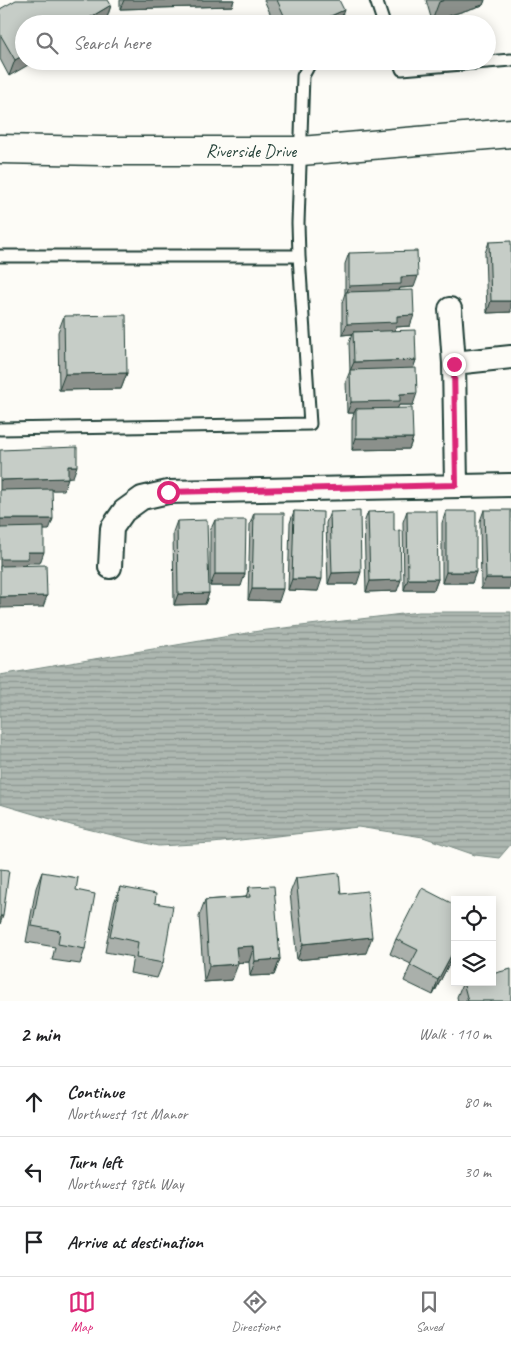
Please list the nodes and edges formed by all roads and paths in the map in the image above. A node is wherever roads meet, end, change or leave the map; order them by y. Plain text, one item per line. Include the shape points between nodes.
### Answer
1 (376, 0) edge
2 (381, 15) edge
3 (511, 60) edge
4 (496, 61) edge
5 (306, 70) edge
6 (508, 135) edge
7 (0, 148) edge
8 (301, 151) junction
9 (0, 256) edge
10 (299, 256) junction
11 (450, 309) dead end
12 (511, 357) edge
13 (454, 364) junction
14 (0, 430) edge
15 (456, 485) junction
16 (511, 485) edge
17 (110, 567) dead end

1 - 2 lane
3 - 4 lane
5 - 8 lane via 302,76
6 - 8 street, Riverside Drive
7 - 8 street, Riverside Drive
8 - 10 lane
9 - 10 lane
10 - 14 lane via 310,424
11 - 13 street
12 - 13 street
13 - 15 street
15 - 16 street
15 - 17 street via 168,492 142,498 124,511 112,528

